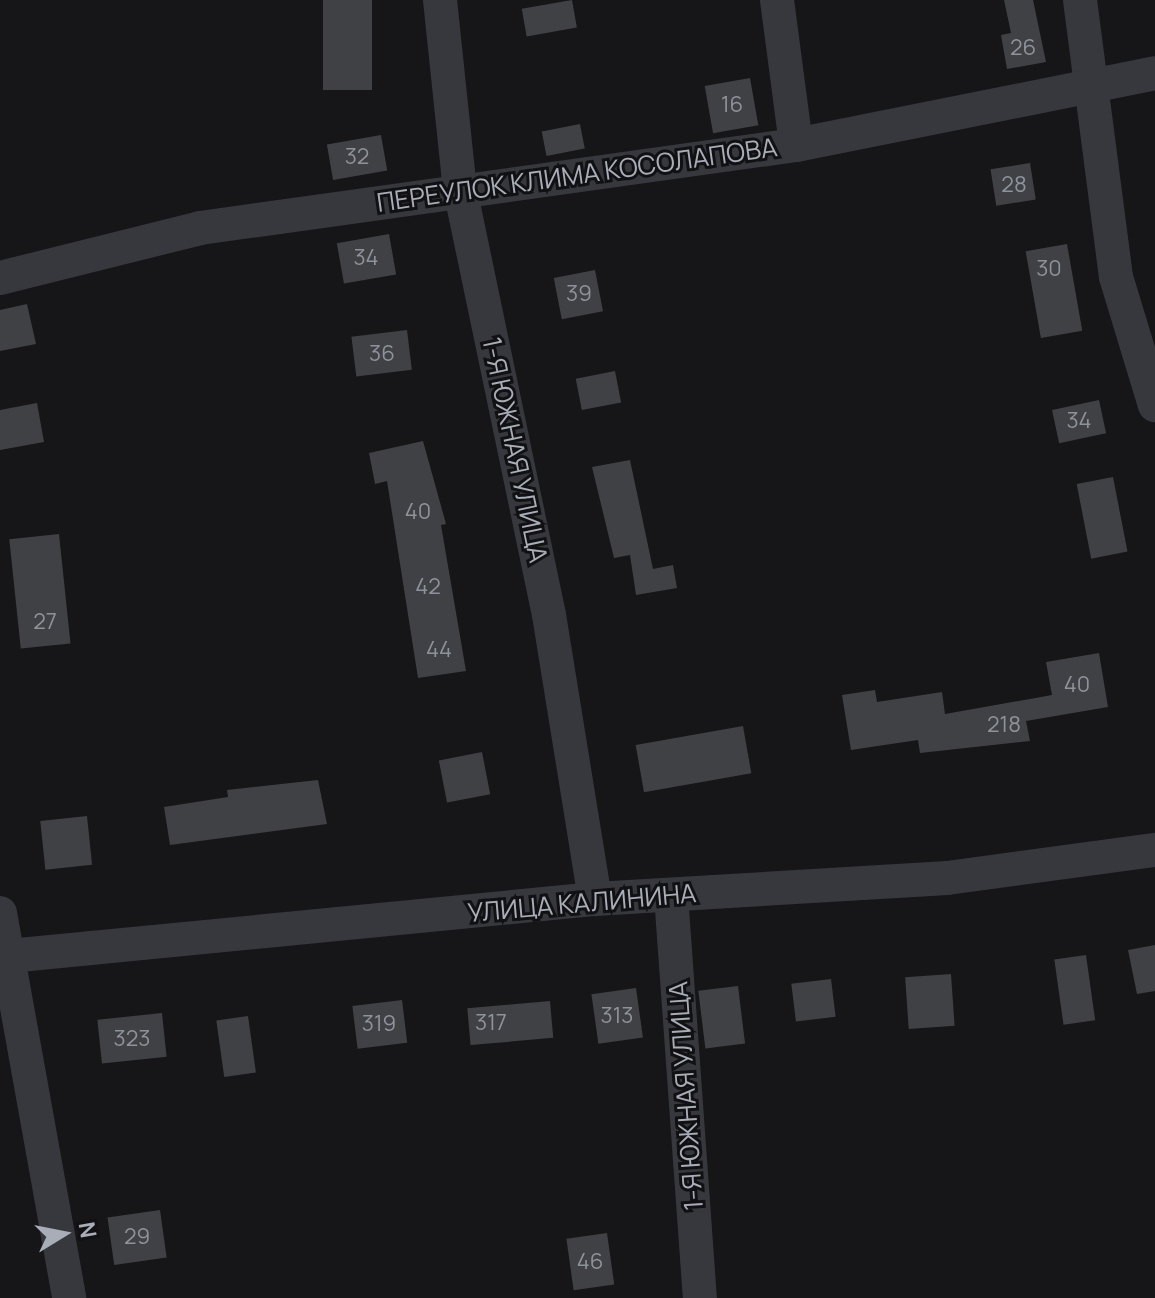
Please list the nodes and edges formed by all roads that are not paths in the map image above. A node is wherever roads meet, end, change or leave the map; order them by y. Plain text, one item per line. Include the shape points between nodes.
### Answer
1 (440, 0) edge
2 (777, 0) edge
3 (1080, 0) edge
4 (1155, 73) edge
5 (1095, 85) junction
6 (796, 145) junction
7 (460, 189) junction
8 (0, 278) edge
9 (1155, 405) edge
10 (1155, 850) edge
11 (671, 895) junction
12 (595, 899) junction
13 (0, 913) edge
14 (9, 956) junction
15 (69, 1298) edge
16 (700, 1298) edge

1 - 7 street, 1-Я ЮЖНАЯ УЛИЦА
2 - 6 street
3 - 5 street
4 - 5 street, ПЕРЕУЛОК КЛИМА КОСОЛАПОВА
5 - 6 street, ПЕРЕУЛОК КЛИМА КОСОЛАПОВА
5 - 9 street via 1116,277
6 - 7 street, ПЕРЕУЛОК КЛИМА КОСОЛАПОВА
7 - 8 street, ПЕРЕУЛОК КЛИМА КОСОЛАПОВА via 200,228
7 - 12 street, 1-Я ЮЖНАЯ УЛИЦА via 549,615
10 - 11 street, УЛИЦА КАЛИНИНА via 947,878
11 - 12 street, УЛИЦА КАЛИНИНА
11 - 16 street, 1-Я ЮЖНАЯ УЛИЦА
12 - 14 street, УЛИЦА КАЛИНИНА
13 - 14 street
14 - 15 street

